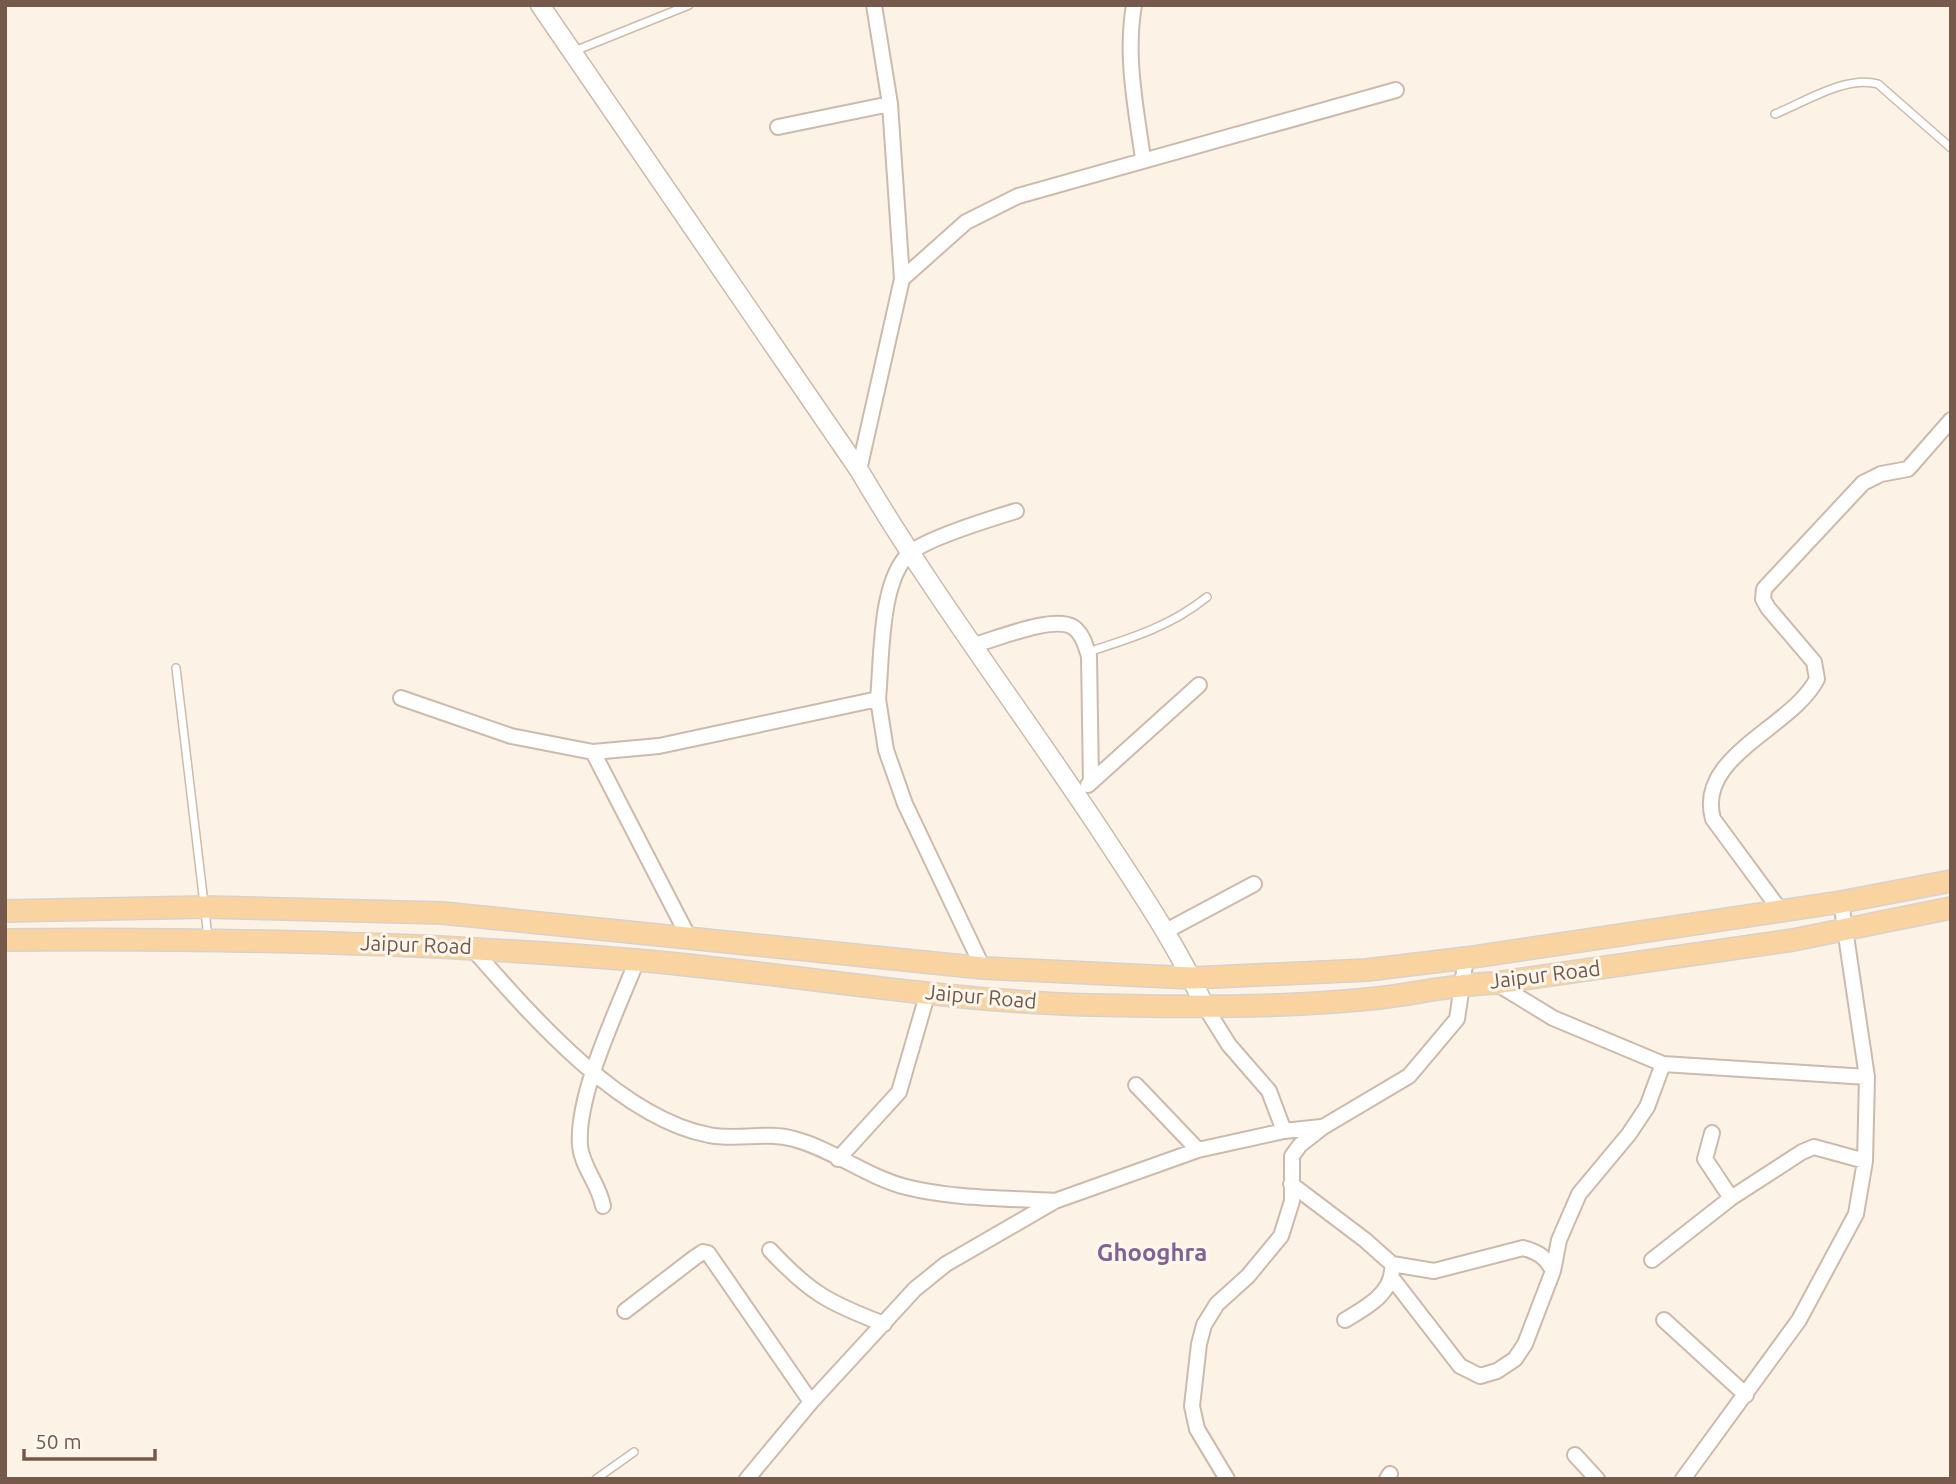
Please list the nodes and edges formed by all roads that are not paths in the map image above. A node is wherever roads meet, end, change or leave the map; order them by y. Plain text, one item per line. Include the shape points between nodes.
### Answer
1 (689, 5) edge
2 (874, 5) edge
3 (1134, 5) edge
4 (547, 9) edge
5 (571, 53) junction
6 (1395, 90) dead end
7 (890, 104) junction
8 (1775, 114) dead end
9 (778, 127) dead end
10 (1951, 148) edge
11 (1143, 159) junction
12 (902, 279) junction
13 (1951, 420) edge
14 (859, 470) junction
15 (1016, 511) dead end
16 (911, 552) junction
17 (1208, 597) dead end
18 (974, 645) junction
19 (1087, 652) junction
20 (176, 668) dead end
21 (1199, 685) dead end
22 (401, 698) dead end
23 (878, 699) junction
24 (593, 752) junction
25 (1091, 782) junction
26 (1077, 795) junction
27 (1951, 881) edge
28 (1254, 884) dead end
29 (1841, 902) junction
30 (205, 907) junction
31 (1951, 908) edge
32 (1780, 910) junction
33 (5, 911) edge
34 (1846, 929) junction
35 (1166, 931) junction
36 (678, 935) junction
37 (209, 938) junction
38 (5, 940) edge
39 (471, 947) junction
40 (1466, 958) junction
41 (637, 960) junction
42 (666, 964) junction
43 (984, 968) junction
44 (1192, 978) junction
45 (1496, 983) junction
46 (1463, 984) junction
47 (928, 992) junction
48 (1203, 1005) junction
49 (1663, 1064) junction
50 (594, 1071) junction
51 (1867, 1077) junction
52 (1136, 1085) dead end
53 (1323, 1127) junction
54 (1284, 1130) junction
55 (1712, 1133) dead end
56 (1198, 1150) junction
57 (838, 1159) junction
58 (1865, 1161) junction
59 (1291, 1184) junction
60 (1731, 1198) junction
61 (1055, 1202) junction
62 (603, 1206) dead end
63 (770, 1250) dead end
64 (1652, 1260) dead end
65 (1392, 1271) junction
66 (1553, 1271) junction
67 (625, 1311) dead end
68 (1345, 1320) dead end
69 (1664, 1320) dead end
70 (884, 1324) junction
71 (1746, 1395) junction
72 (811, 1402) junction
73 (634, 1452) dead end
74 (1574, 1455) dead end
75 (596, 1479) edge
76 (747, 1479) edge
77 (1227, 1479) edge
78 (1597, 1479) edge
79 (1683, 1479) edge

1 - 5 lane
2 - 7 street
3 - 11 street via 1130,70
4 - 5 street
5 - 14 street
6 - 11 street
7 - 9 street
7 - 12 street
8 - 10 lane via 1866,80 1878,84
11 - 12 street via 1018,196 986,211 966,222
12 - 14 street
13 - 32 street via 1908,470 1881,474 1863,483 1764,589 1768,608 1814,662 1817,679 1802,699 1725,767 1712,784 1708,801 1713,818
14 - 16 street
15 - 16 street
16 - 18 street
16 - 23 street via 888,595
17 - 19 lane via 1151,632
18 - 19 street via 1052,623 1073,628 1083,637
18 - 26 street
19 - 25 street
20 - 30 lane
21 - 25 street
22 - 24 street via 511,736
23 - 24 street via 659,746
23 - 43 street via 886,750 905,804
24 - 36 street
25 - 26 street
26 - 35 street
27 - 29 main road, Jaipur Road
28 - 35 street
29 - 32 main road, Jaipur Road
29 - 34 street
30 - 33 main road, Jaipur Road
30 - 36 main road, Jaipur Road via 442,913
30 - 37 lane
31 - 34 main road, Jaipur Road
32 - 40 main road, Jaipur Road
34 - 45 main road, Jaipur Road
34 - 51 street
35 - 44 street
36 - 42 main road
36 - 43 main road, Jaipur Road
37 - 38 main road, Jaipur Road
37 - 39 main road, Jaipur Road
39 - 41 main road, Jaipur Road
39 - 50 street via 526,1010
40 - 44 main road, Jaipur Road via 1367,970
40 - 46 street
41 - 42 main road, Jaipur Road
41 - 50 street
42 - 47 main road, Jaipur Road
43 - 44 main road, Jaipur Road
44 - 48 street
45 - 46 main road, Jaipur Road
45 - 49 street via 1553,1018
46 - 48 main road, Jaipur Road via 1370,999
46 - 53 street via 1457,1019 1409,1076
47 - 48 main road, Jaipur Road via 1064,1003
47 - 57 street via 899,1092
48 - 54 street via 1229,1045 1269,1091
49 - 51 street
49 - 66 street via 1647,1107 1579,1194 1559,1240
50 - 57 street via 637,1104 673,1123 708,1135 796,1139
50 - 62 street via 580,1143
51 - 58 street
52 - 56 street
53 - 54 street
53 - 59 street via 1292,1156
54 - 56 street
55 - 60 street via 1705,1158
56 - 61 street
57 - 61 street via 906,1187
58 - 60 street via 1814,1147
58 - 71 street via 1856,1214 1842,1243 1800,1320
59 - 65 street via 1365,1240
59 - 77 street via 1289,1218 1281,1236 1217,1304 1199,1344 1194,1418
60 - 64 street
61 - 70 street via 946,1264 915,1289
63 - 70 street via 819,1296
65 - 66 street via 1434,1271 1523,1248 1537,1252
65 - 66 street via 1460,1366 1480,1376 1515,1359
65 - 68 street via 1370,1305
67 - 72 street via 694,1258 708,1253
69 - 71 street
70 - 72 street
71 - 79 street
72 - 76 street
73 - 75 lane
74 - 78 street

